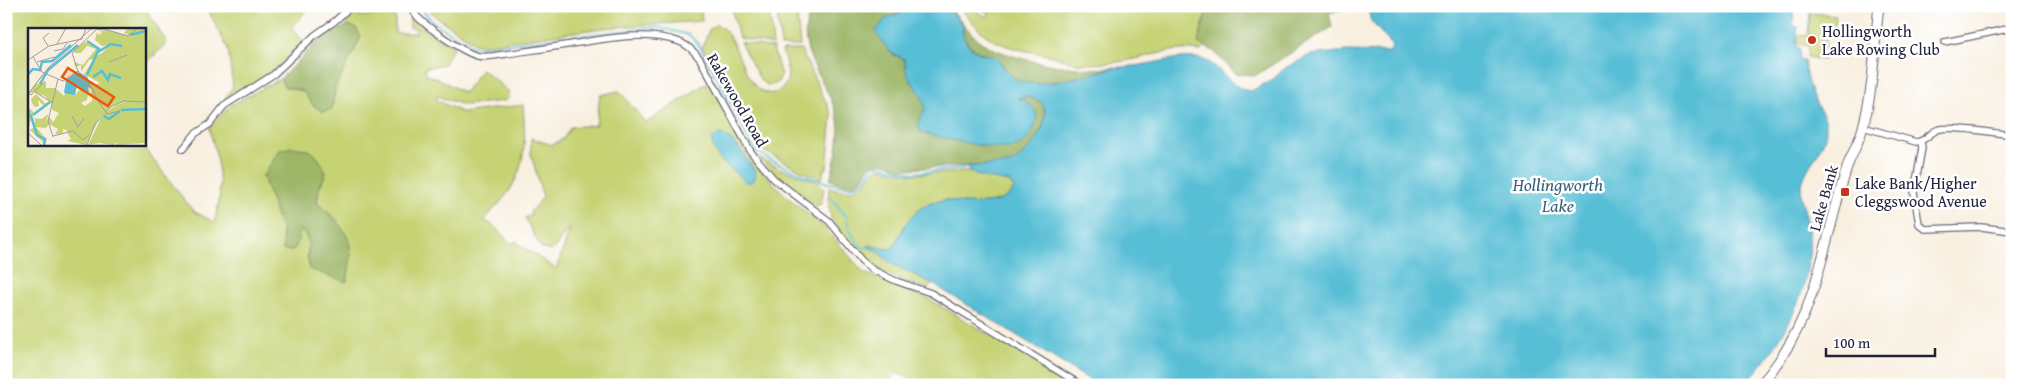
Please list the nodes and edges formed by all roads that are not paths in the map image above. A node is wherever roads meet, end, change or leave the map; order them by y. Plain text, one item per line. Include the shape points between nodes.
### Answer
1 (350, 6) edge
2 (409, 6) edge
3 (1879, 6) edge
4 (2012, 28) edge
5 (1945, 42) dead end
6 (1863, 127) junction
7 (2012, 135) edge
8 (1921, 142) junction
9 (183, 149) dead end
10 (2012, 230) edge
11 (1081, 385) edge
12 (1760, 385) edge

1 - 9 street via 274,74 224,106
2 - 11 street, Rakewood Road via 419,20 478,56 634,37 679,41 694,50 700,59 758,161 774,179 829,221 862,261 896,281 931,293
3 - 6 main road, Lake Bank via 1870,94
4 - 5 street
6 - 8 street
6 - 12 main road, Lake Bank via 1839,196 1811,300 1794,339
7 - 8 street via 1940,129
8 - 10 street via 1914,193 1919,224 1925,229 1980,227

